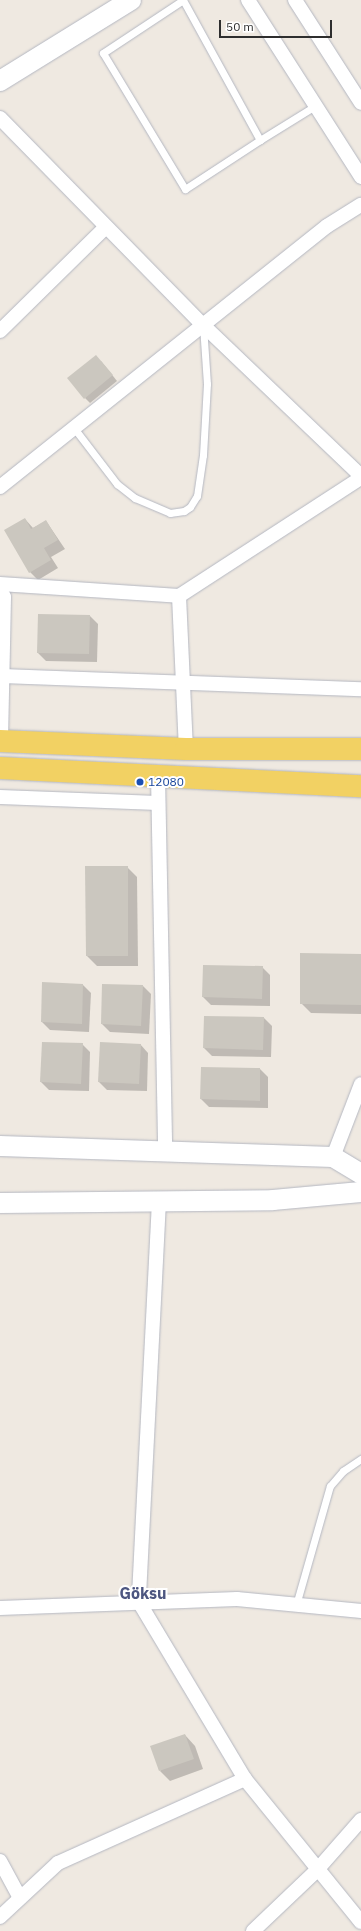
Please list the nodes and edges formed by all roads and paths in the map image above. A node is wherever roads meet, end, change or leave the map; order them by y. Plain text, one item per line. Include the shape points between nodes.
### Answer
1 (131, 0) edge
2 (183, 0) edge
3 (248, 0) edge
4 (295, 0) edge
5 (0, 81) edge
6 (361, 103) edge
7 (315, 106) junction
8 (0, 118) edge
9 (260, 140) junction
10 (361, 177) edge
11 (361, 205) edge
12 (106, 227) junction
13 (203, 325) junction
14 (0, 330) edge
15 (74, 428) junction
16 (361, 477) edge
17 (0, 487) edge
18 (0, 584) edge
19 (0, 590) edge
20 (179, 596) junction
21 (2, 676) junction
22 (183, 684) junction
23 (361, 689) edge
24 (1, 741) edge
25 (186, 749) junction
26 (361, 749) edge
27 (0, 768) edge
28 (158, 776) junction
29 (361, 786) edge
30 (0, 797) edge
31 (158, 803) junction
32 (361, 1084) edge
33 (0, 1146) edge
34 (165, 1151) junction
35 (333, 1157) junction
36 (361, 1174) edge
37 (361, 1192) edge
38 (160, 1201) junction
39 (0, 1203) edge
40 (361, 1459) edge
41 (139, 1602) junction
42 (296, 1605) junction
43 (0, 1608) edge
44 (361, 1611) edge
45 (245, 1779) junction
46 (361, 1820) edge
47 (0, 1861) edge
48 (317, 1870) junction
49 (20, 1898) junction
50 (0, 1917) edge
51 (361, 1922) edge
52 (253, 1931) edge

1 - 5 street
2 - 9 lane
2 - 9 lane via 104,52 184,189
3 - 7 street
4 - 6 street
7 - 9 lane
7 - 10 street
8 - 12 street
11 - 13 street via 327,226
12 - 13 street
12 - 14 street
13 - 15 street
13 - 15 lane via 207,384 203,455 198,496 190,508 170,513 135,498 117,484
13 - 16 street
15 - 17 street
16 - 20 street
18 - 20 street
19 - 21 street via 4,597
20 - 22 street
21 - 22 street
21 - 24 street
22 - 23 street
22 - 25 street
24 - 25 main road
25 - 26 main road
27 - 28 main road
28 - 29 main road
28 - 31 street
30 - 31 street
31 - 34 street
32 - 35 street
33 - 34 street
34 - 35 street
35 - 36 street
37 - 38 street via 273,1200
38 - 39 street
38 - 41 street
40 - 42 lane via 343,1471 330,1486
41 - 42 street via 238,1599
41 - 43 street
41 - 45 street
42 - 44 street
45 - 48 street
45 - 49 street via 58,1863
46 - 48 street
47 - 49 street
48 - 51 street
48 - 52 street
49 - 50 street

